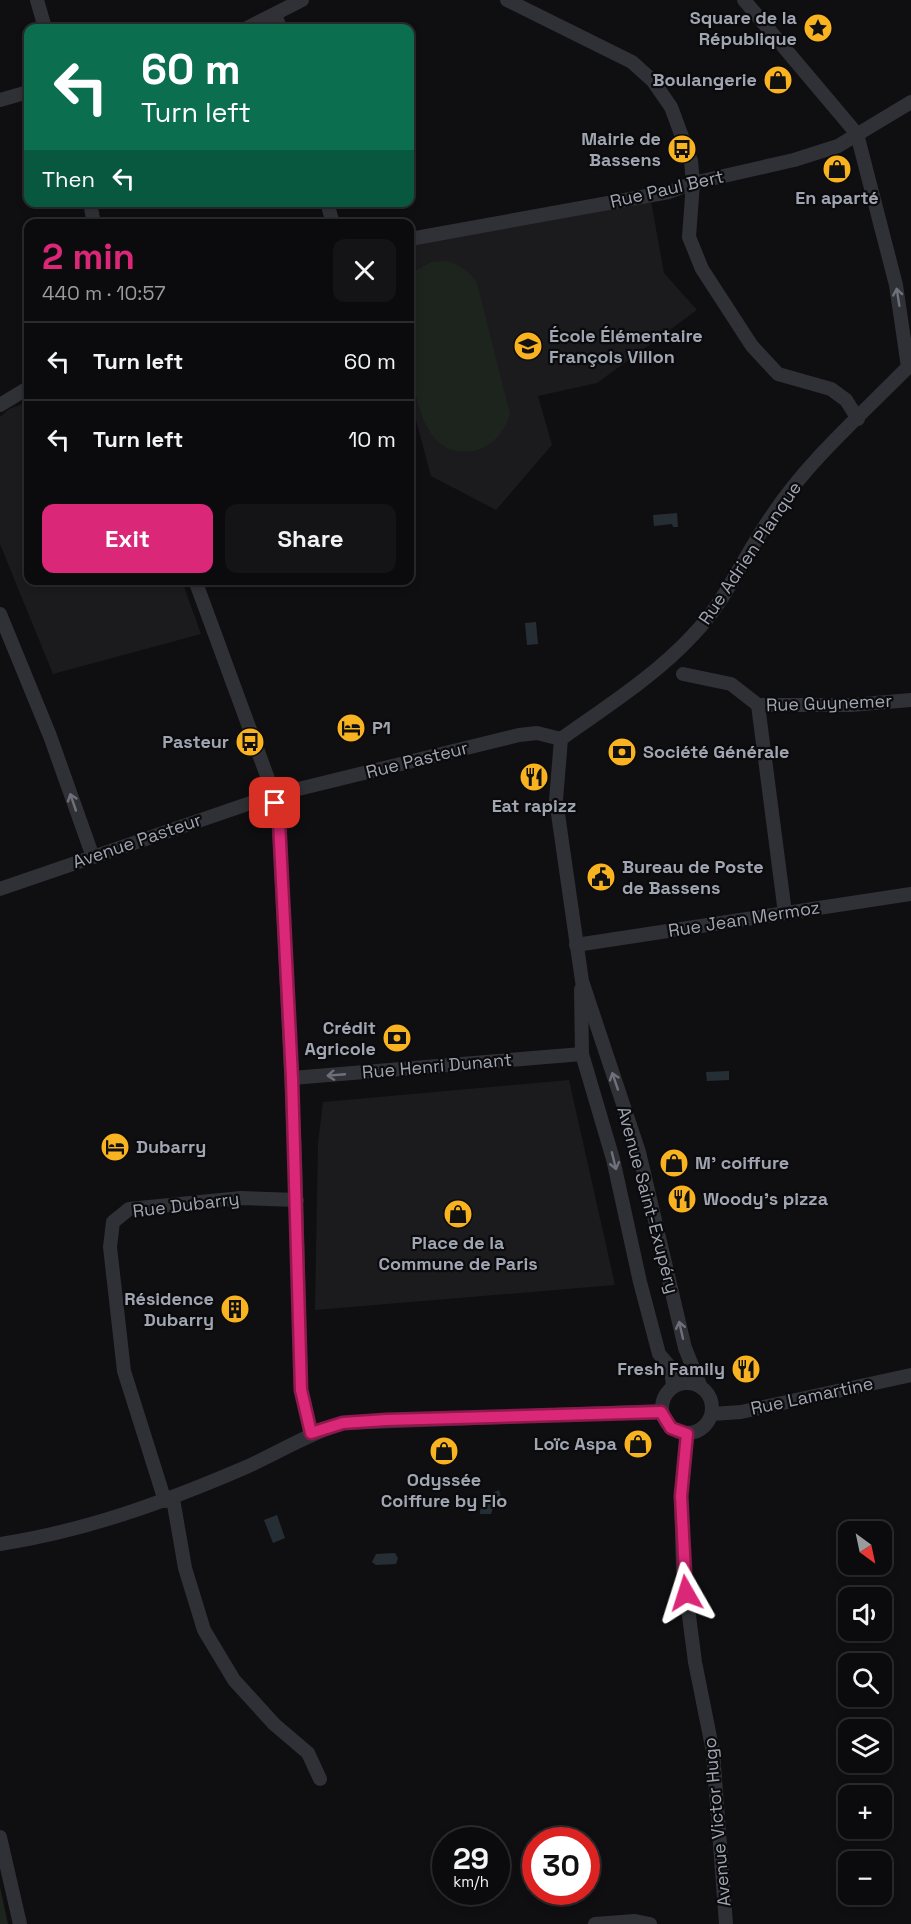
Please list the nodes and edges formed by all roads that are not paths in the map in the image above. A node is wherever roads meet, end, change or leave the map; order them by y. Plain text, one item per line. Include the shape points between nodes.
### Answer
1 (37, 0) edge
2 (302, 0) edge
3 (507, 0) edge
4 (744, 0) edge
5 (532, 5) edge
6 (276, 14) junction
7 (44, 24) edge
8 (255, 24) edge
9 (279, 24) edge
10 (24, 93) edge
11 (0, 100) edge
12 (911, 102) edge
13 (857, 134) junction
14 (693, 183) junction
15 (414, 238) edge
16 (910, 368) edge
17 (24, 390) edge
18 (0, 405) edge
19 (858, 418) junction
20 (197, 585) edge
21 (0, 614) edge
22 (683, 674) dead end
23 (911, 700) edge
24 (758, 705) junction
25 (561, 739) junction
26 (274, 795) junction
27 (93, 857) junction
28 (0, 889) edge
29 (911, 894) edge
30 (785, 913) junction
31 (576, 945) junction
32 (582, 981) junction
33 (582, 1054) junction
34 (292, 1078) junction
35 (297, 1200) junction
36 (911, 1375) edge
37 (700, 1385) junction
38 (673, 1386) junction
39 (661, 1412) junction
40 (712, 1414) junction
41 (311, 1433) junction
42 (687, 1434) junction
43 (169, 1500) junction
44 (0, 1544) edge
45 (320, 1779) dead end
46 (0, 1837) edge
47 (20, 1924) edge
48 (595, 1924) edge
49 (650, 1924) edge
50 (726, 1924) edge

1 - 7 street
2 - 6 street
3 - 5 street
4 - 13 street
5 - 14 street via 632,62 653,81 684,136
6 - 8 street
6 - 9 street
10 - 11 street
12 - 13 street, Rue Paul Bert
13 - 14 street, Rue Paul Bert via 827,150
16 -> 13 street, Rue Adrien Planque via 896,285
14 - 15 street, Rue Paul Bert via 669,192
14 - 19 street via 688,237 702,269 752,346 778,374 831,389 846,400
16 - 19 street, Rue Adrien Planque
17 - 18 street
19 - 25 street, Rue Adrien Planque via 779,505 694,634 654,671
20 - 26 street
27 -> 21 street via 50,736
22 - 24 street, Rue Guynemer via 731,684
23 - 24 street, Rue Guynemer via 851,705
24 - 30 street
25 - 26 street, Rue Pasteur via 537,733 519,735
25 - 31 street, Avenue Saint-Exupéry via 556,800
26 - 27 street, Avenue Pasteur
26 - 34 street via 279,822
27 - 28 street, Avenue Pasteur
29 - 30 street, Rue Jean Mermoz
30 - 31 street, Rue Jean Mermoz
31 - 32 street, Avenue Saint-Exupéry
32 - 33 street, Avenue Saint-Exupéry
37 -> 32 street, Avenue Saint-Exupéry via 685,1348 639,1152
33 -> 34 street, Rue Henri Dunant
33 -> 38 street, Avenue Saint-Exupéry via 613,1159 659,1354 671,1368
34 - 35 street
35 - 41 street via 301,1390
35 - 43 street, Rue Dubarry via 241,1198 129,1209 113,1222 110,1247 124,1371
36 - 40 street, Rue Lamartine via 741,1412
37 - 38 street via 686,1382
37 - 40 street via 706,1390
38 - 39 street via 665,1394
39 - 41 street via 386,1420 343,1423
39 - 42 street via 671,1428
40 - 42 street via 702,1429
41 - 43 street via 284,1450
42 - 50 street, Avenue Victor Hugo via 681,1496 683,1570 695,1662 713,1752
43 - 44 street via 51,1536
43 - 45 street, Rue Dubarry via 204,1630 234,1680 274,1724 308,1753
46 - 47 street
48 - 49 street

